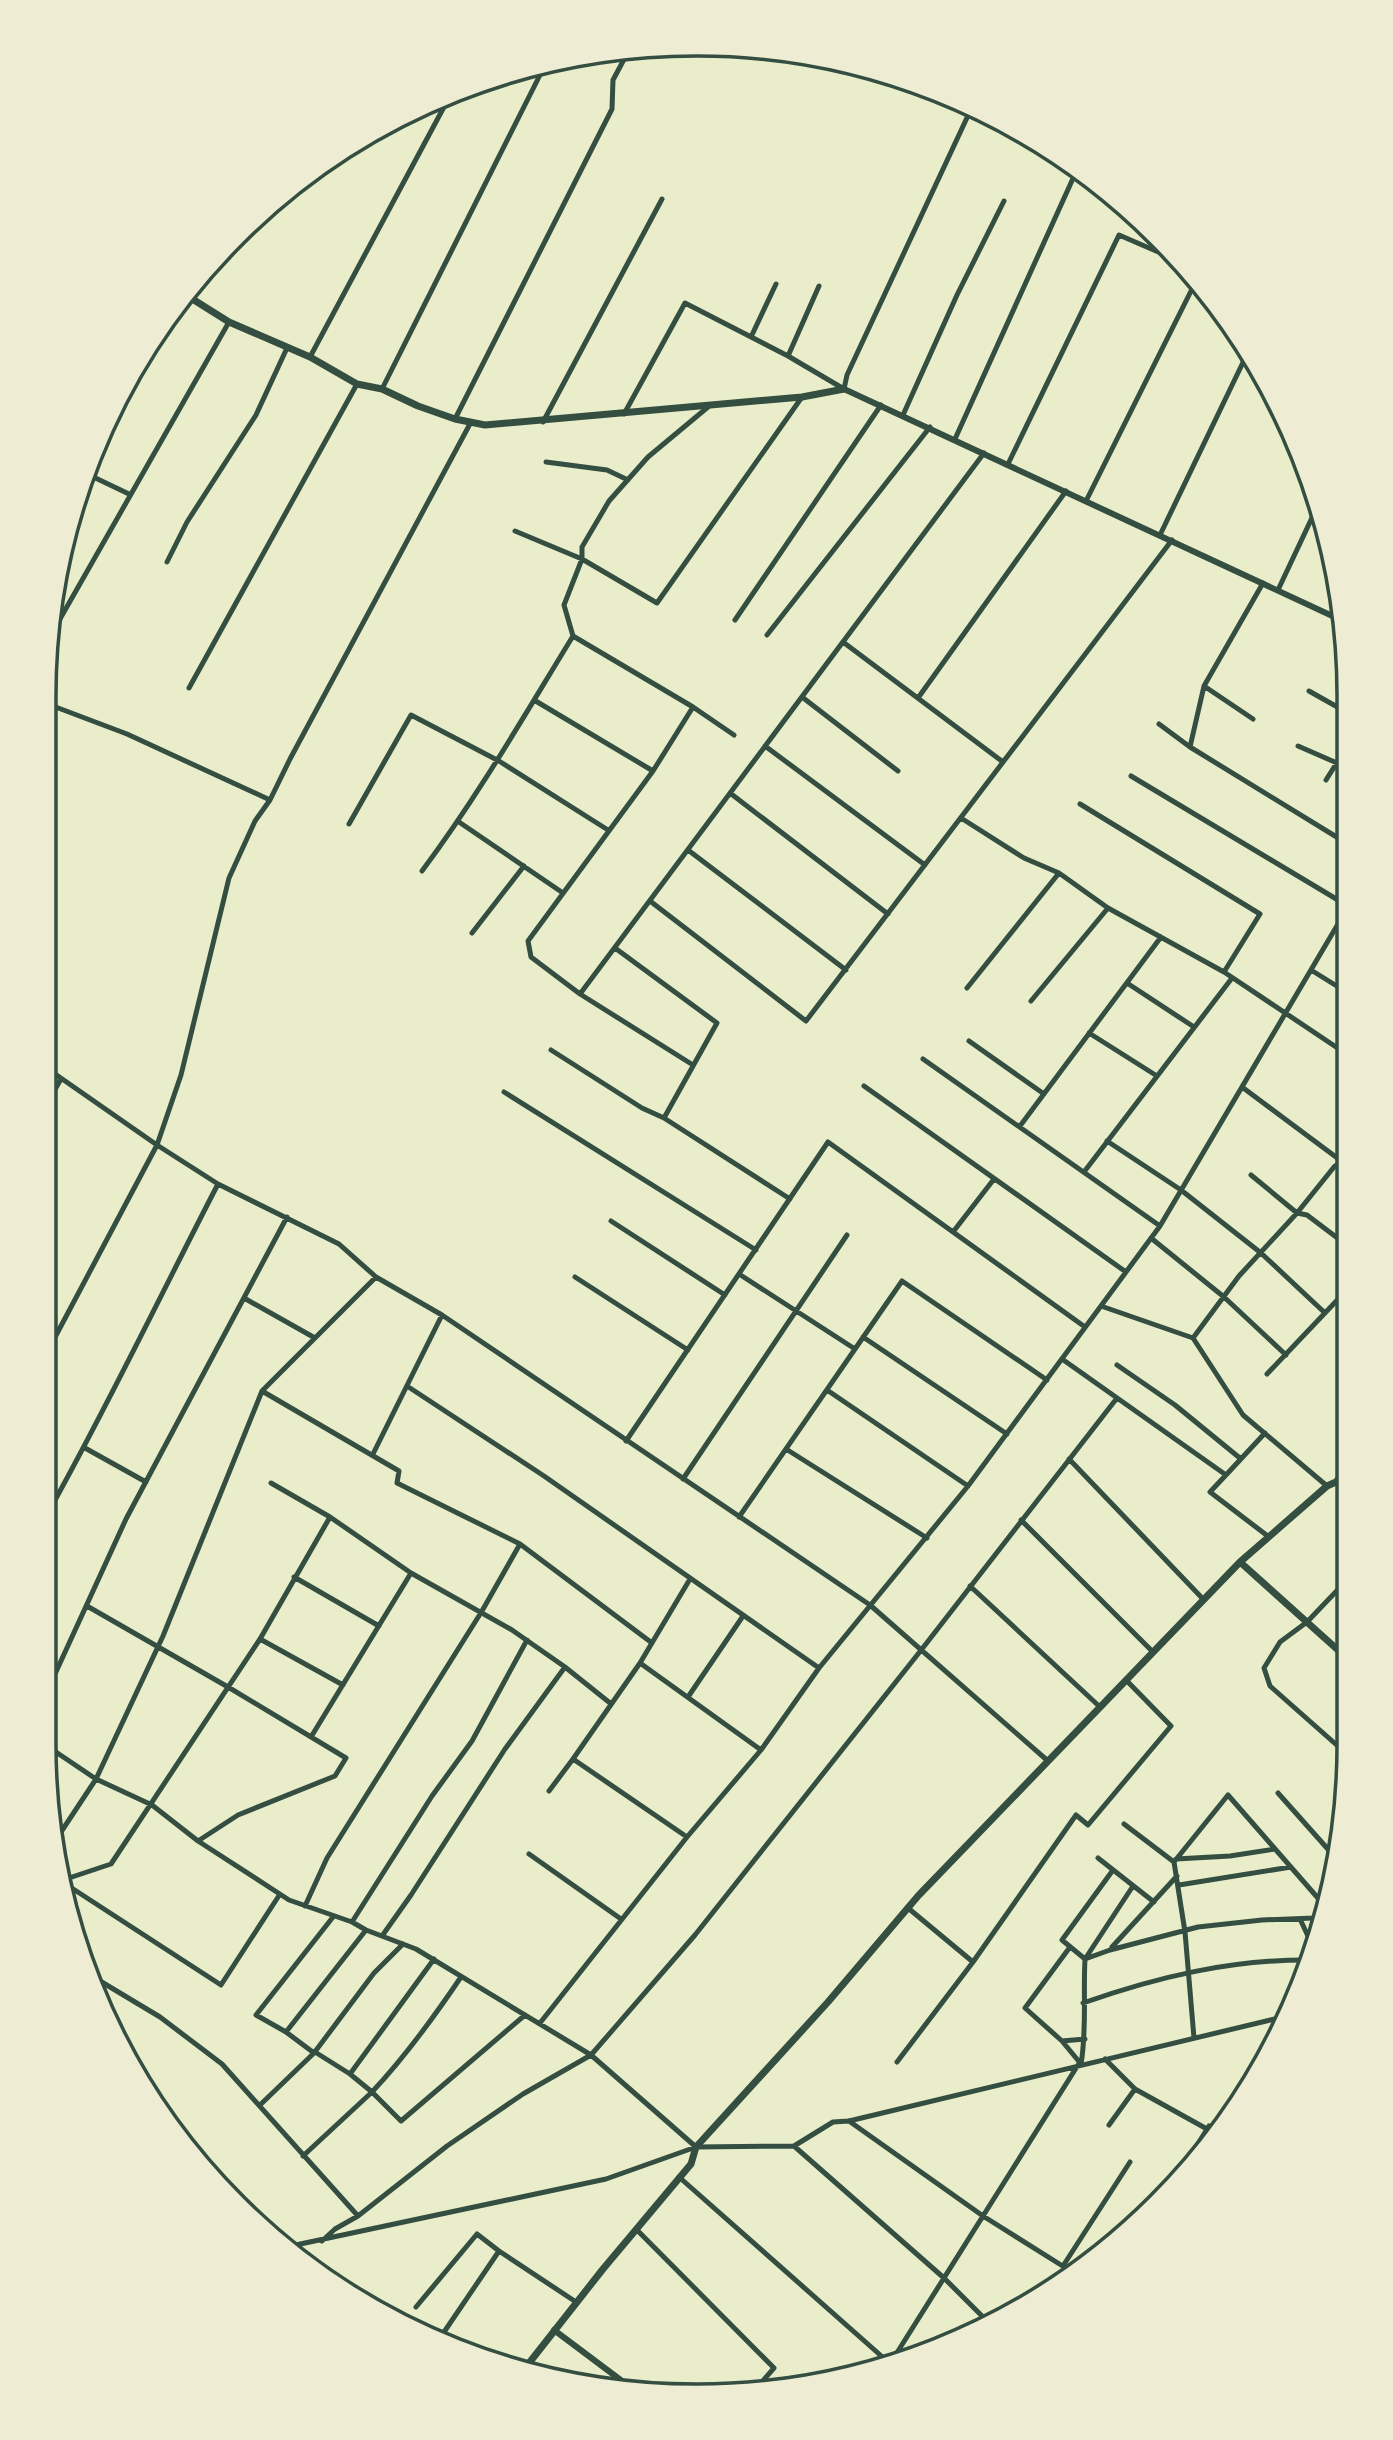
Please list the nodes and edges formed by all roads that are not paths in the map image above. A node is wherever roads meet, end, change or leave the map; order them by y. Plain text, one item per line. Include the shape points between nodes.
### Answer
1 (624, 60) edge
2 (539, 76) edge
3 (443, 109) edge
4 (968, 116) edge
5 (1073, 179) edge
6 (662, 199) dead end
7 (1004, 201) dead end
8 (1155, 250) edge
9 (776, 284) dead end
10 (819, 286) dead end
11 (1191, 290) edge
12 (194, 300) edge
13 (229, 322) junction
14 (751, 337) junction
15 (287, 348) junction
16 (788, 356) junction
17 (310, 357) junction
18 (1243, 363) edge
19 (357, 384) junction
20 (382, 389) junction
21 (844, 389) junction
22 (802, 397) junction
23 (881, 405) junction
24 (709, 406) junction
25 (624, 414) junction
26 (903, 415) junction
27 (455, 419) junction
28 (471, 422) junction
29 (543, 422) junction
30 (930, 427) junction
31 (955, 439) junction
32 (984, 453) junction
33 (546, 462) dead end
34 (1008, 464) junction
35 (95, 478) edge
36 (628, 480) junction
37 (1066, 491) junction
38 (129, 494) junction
39 (1086, 500) junction
40 (1311, 519) edge
41 (515, 531) dead end
42 (1160, 535) junction
43 (1172, 541) junction
44 (582, 559) junction
45 (167, 562) dead end
46 (1263, 583) junction
47 (1278, 590) junction
48 (1332, 616) edge
49 (61, 617) edge
50 (735, 620) dead end
51 (767, 635) dead end
52 (573, 636) junction
53 (843, 642) junction
54 (1204, 686) junction
55 (190, 688) dead end
56 (1309, 691) dead end
57 (802, 697) junction
58 (918, 698) junction
59 (534, 701) junction
60 (56, 707) edge
61 (694, 707) junction
62 (1337, 707) edge
63 (1253, 719) dead end
64 (1159, 724) dead end
65 (734, 735) dead end
66 (765, 746) junction
67 (1298, 746) dead end
68 (1190, 747) junction
69 (499, 761) junction
70 (1003, 762) junction
71 (1337, 762) joint
72 (653, 771) junction
73 (898, 771) dead end
74 (1131, 776) dead end
75 (1326, 780) dead end
76 (730, 793) junction
77 (270, 800) junction
78 (1080, 804) dead end
79 (961, 818) junction
80 (459, 822) junction
81 (349, 824) dead end
82 (608, 830) junction
83 (1337, 837) edge
84 (688, 850) junction
85 (925, 865) junction
86 (524, 866) junction
87 (422, 871) dead end
88 (1059, 873) junction
89 (563, 892) junction
90 (1337, 899) edge
91 (650, 901) junction
92 (1108, 908) junction
93 (888, 914) junction
94 (1337, 925) edge
95 (472, 933) dead end
96 (1161, 937) junction
97 (615, 948) junction
98 (846, 970) junction
99 (1311, 970) junction
100 (1224, 972) junction
101 (1231, 978) junction
102 (1127, 983) junction
103 (1337, 986) edge
104 (967, 988) dead end
105 (580, 994) junction
106 (1031, 1001) dead end
107 (1285, 1014) junction
108 (1194, 1027) junction
109 (1089, 1033) junction
110 (969, 1041) dead end
111 (1337, 1048) edge
112 (551, 1050) dead end
113 (923, 1059) dead end
114 (693, 1065) junction
115 (56, 1075) edge
116 (1157, 1076) junction
117 (61, 1079) junction
118 (864, 1086) dead end
119 (1242, 1087) junction
120 (56, 1088) edge
121 (504, 1092) dead end
122 (1044, 1094) junction
123 (664, 1118) junction
124 (1020, 1126) junction
125 (1107, 1142) junction
126 (157, 1145) junction
127 (1337, 1158) edge
128 (1337, 1166) edge
129 (1084, 1172) junction
130 (1251, 1175) dead end
131 (994, 1179) junction
132 (218, 1184) junction
133 (1181, 1190) junction
134 (790, 1199) junction
135 (1297, 1213) junction
136 (287, 1217) junction
137 (611, 1221) dead end
138 (1160, 1226) junction
139 (953, 1232) junction
140 (847, 1235) dead end
141 (1151, 1238) junction
142 (1337, 1238) edge
143 (756, 1250) junction
144 (1261, 1253) junction
145 (1126, 1272) junction
146 (739, 1274) junction
147 (376, 1277) junction
148 (575, 1277) dead end
149 (725, 1295) junction
150 (1224, 1297) junction
151 (244, 1298) junction
152 (1337, 1300) edge
153 (1101, 1306) junction
154 (796, 1311) junction
155 (1325, 1313) junction
156 (442, 1315) junction
157 (1085, 1327) junction
158 (56, 1335) edge
159 (863, 1337) junction
160 (315, 1338) junction
161 (1193, 1338) junction
162 (855, 1349) junction
163 (688, 1350) junction
164 (1286, 1355) junction
165 (1062, 1359) junction
166 (1117, 1365) dead end
167 (1267, 1374) dead end
168 (1046, 1380) junction
169 (407, 1385) junction
170 (827, 1390) junction
171 (262, 1391) junction
172 (1117, 1398) junction
173 (1265, 1433) junction
174 (1007, 1434) junction
175 (626, 1441) junction
176 (85, 1448) junction
177 (786, 1449) junction
178 (373, 1454) junction
179 (1069, 1459) junction
180 (1241, 1459) junction
181 (1226, 1475) junction
182 (683, 1479) junction
183 (1337, 1481) edge
184 (146, 1482) junction
185 (271, 1483) dead end
186 (968, 1486) junction
187 (1327, 1486) junction
188 (56, 1499) edge
189 (330, 1517) junction
190 (739, 1517) junction
191 (1021, 1520) junction
192 (1269, 1537) junction
193 (927, 1538) junction
194 (520, 1544) junction
195 (1240, 1562) junction
196 (411, 1573) junction
197 (294, 1577) junction
198 (690, 1579) junction
199 (970, 1586) junction
200 (1337, 1591) edge
201 (1204, 1600) junction
202 (870, 1605) junction
203 (87, 1606) junction
204 (482, 1611) junction
205 (743, 1616) junction
206 (1307, 1622) junction
207 (379, 1626) junction
208 (260, 1639) junction
209 (527, 1640) junction
210 (652, 1643) junction
211 (158, 1647) junction
212 (922, 1649) junction
213 (1337, 1649) edge
214 (1153, 1652) junction
215 (640, 1662) junction
216 (565, 1667) junction
217 (819, 1668) junction
218 (56, 1673) edge
219 (1126, 1680) junction
220 (343, 1685) junction
221 (228, 1686) junction
222 (688, 1697) junction
223 (610, 1703) junction
224 (1100, 1707) junction
225 (311, 1737) junction
226 (1337, 1745) edge
227 (761, 1751) junction
228 (56, 1752) edge
229 (573, 1759) junction
230 (1048, 1761) junction
231 (96, 1779) junction
232 (550, 1791) dead end
233 (1278, 1793) dead end
234 (152, 1805) junction
235 (1124, 1824) dead end
236 (62, 1831) edge
237 (687, 1837) junction
238 (198, 1841) junction
239 (1275, 1849) junction
240 (1328, 1849) edge
241 (529, 1854) dead end
242 (1098, 1858) dead end
243 (1175, 1861) junction
244 (1291, 1867) junction
245 (1113, 1870) junction
246 (1177, 1876) junction
247 (70, 1878) edge
248 (1179, 1885) junction
249 (1133, 1886) junction
250 (73, 1889) edge
251 (280, 1894) junction
252 (1318, 1898) edge
253 (1154, 1902) junction
254 (305, 1906) junction
255 (908, 1908) junction
256 (332, 1917) junction
257 (1313, 1917) edge
258 (621, 1919) junction
259 (1300, 1919) junction
260 (352, 1922) junction
261 (366, 1930) junction
262 (1185, 1932) junction
263 (1307, 1935) edge
264 (382, 1936) junction
265 (403, 1944) junction
266 (1070, 1947) junction
267 (1110, 1950) junction
268 (434, 1959) junction
269 (1084, 1959) junction
270 (1299, 1959) edge
271 (973, 1962) junction
272 (1188, 1971) junction
273 (461, 1977) junction
274 (103, 1983) edge
275 (1083, 2003) junction
276 (525, 2015) junction
277 (1275, 2019) edge
278 (540, 2023) junction
279 (286, 2032) junction
280 (1194, 2038) junction
281 (1085, 2039) junction
282 (1062, 2041) junction
283 (314, 2053) junction
284 (591, 2055) junction
285 (1105, 2059) junction
286 (897, 2062) dead end
287 (1080, 2065) junction
288 (350, 2074) junction
289 (1135, 2089) junction
290 (372, 2092) junction
291 (260, 2105) junction
292 (849, 2122) junction
293 (1109, 2125) dead end
294 (1210, 2126) edge
295 (1207, 2129) junction
296 (1203, 2136) edge
297 (794, 2146) junction
298 (696, 2147) junction
299 (303, 2156) junction
300 (1130, 2162) dead end
301 (678, 2177) junction
302 (358, 2216) junction
303 (983, 2216) junction
304 (636, 2230) junction
305 (322, 2242) junction
306 (298, 2245) edge
307 (499, 2250) junction
308 (1068, 2265) edge
309 (1065, 2267) edge
310 (944, 2278) junction
311 (576, 2302) junction
312 (416, 2307) dead end
313 (983, 2317) edge
314 (554, 2330) junction
315 (444, 2332) edge
316 (897, 2352) edge
317 (881, 2356) edge
318 (530, 2362) edge
319 (620, 2380) edge
320 (763, 2381) edge

1 - 27 street via 613,80 612,109
2 - 20 street
3 - 17 street
4 - 21 street
5 - 31 street
6 - 29 street
7 - 26 street
8 - 34 street via 1119,234
9 - 14 street
10 - 16 street
11 - 39 street
12 - 13 main road
13 - 15 main road
13 - 38 street
14 - 16 street
14 - 25 street via 685,303
15 - 17 main road
15 - 45 street via 256,415 187,522
16 - 21 street
17 - 19 main road
18 - 42 street
19 - 20 main road
19 - 55 street
20 - 27 main road
21 - 22 main road
21 - 23 street
22 - 24 main road
22 - 44 street via 657,603
23 - 26 street
23 - 50 street
24 - 25 main road
24 - 36 street
25 - 29 main road
26 - 30 street
27 - 28 main road
28 - 29 main road via 498,426
28 - 77 street
30 - 31 street
30 - 51 street
31 - 32 street
32 - 34 street
32 - 53 street
33 - 36 street via 607,470
34 - 37 street
35 - 38 street
36 - 44 street via 609,501 582,547
37 - 39 street
37 - 58 street
38 - 49 street
39 - 42 street
40 - 47 street
41 - 44 street
42 - 43 street
43 - 46 street
43 - 70 street
44 - 52 street via 564,605
46 - 47 street
46 - 54 street
47 - 48 street
52 - 59 street
52 - 61 street
53 - 57 street
53 - 58 street
54 - 63 street
54 - 68 street
56 - 62 street
57 - 66 street
57 - 73 street
58 - 70 street
59 - 69 street
59 - 72 street
60 - 77 street via 127,734
61 - 65 street
61 - 72 street
64 - 68 street
66 - 76 street
66 - 85 street
67 - 71 street
68 - 83 street
69 - 80 street
69 - 81 street via 411,715
69 - 82 street
70 - 79 street
71 - 75 street
72 - 82 street
74 - 90 street
76 - 84 street
76 - 93 street
77 - 126 street via 255,821 229,878 181,1075
78 - 100 street via 1260,914
79 - 85 street
79 - 88 street via 1024,858
80 - 86 street
80 - 87 street
82 - 89 street
84 - 91 street
84 - 98 street
85 - 93 street
86 - 89 street
86 - 95 street
88 - 92 street
88 - 104 street
89 - 105 street via 528,941 531,957
91 - 97 street
91 - 98 street via 806,1021
92 - 96 street
92 - 106 street
93 - 98 street
94 - 99 street
96 - 100 street
96 - 102 street
97 - 105 street
97 - 114 street via 717,1023
99 - 103 street
99 - 107 street
100 - 101 street
101 - 107 street
101 - 108 street
102 - 108 street
102 - 109 street
105 - 114 street
107 - 111 street
107 - 119 street
108 - 116 street
109 - 116 street
109 - 122 street
110 - 122 street
112 - 123 street
113 - 124 street
114 - 123 street
115 - 117 street
116 - 125 street
117 - 120 street
117 - 126 street
118 - 131 street
119 - 127 street
119 - 133 street
121 - 143 street
122 - 124 street
123 - 134 street
124 - 129 street
125 - 129 street
125 - 133 street
126 - 132 street
126 - 158 street
128 - 135 street
129 - 138 street
130 - 135 street
131 - 139 street
131 - 145 street
132 - 136 street
132 - 176 street
133 - 138 street
133 - 144 street
134 - 139 street via 828,1142
134 - 143 street
135 - 142 street via 1307,1215
135 - 144 street
136 - 147 street via 339,1244
136 - 151 street
137 - 149 street
138 - 141 street
139 - 157 street
140 - 154 street
141 - 145 street
141 - 150 street
143 - 146 street
144 - 150 street
144 - 155 street
145 - 153 street
146 - 149 street
146 - 154 street
147 - 156 street
147 - 160 street
148 - 163 street
149 - 163 street
150 - 161 street
150 - 164 street
151 - 160 street
151 - 184 street
152 - 155 street
153 - 157 street
153 - 161 street
154 - 162 street
154 - 182 street
155 - 164 street
156 - 169 street
156 - 175 street
157 - 165 street
159 - 162 street
159 - 168 street via 902,1281
159 - 174 street
160 - 171 street
161 - 173 street via 1243,1415
162 - 170 street
163 - 175 street
164 - 167 street
165 - 168 street
165 - 172 street
166 - 180 street
168 - 174 street
169 - 178 street
169 - 198 street
170 - 177 street
170 - 186 street
171 - 178 street
171 - 211 street
172 - 179 street
172 - 181 street
173 - 180 street
173 - 187 street
174 - 186 street
175 - 182 street
176 - 184 street
176 - 188 street
177 - 190 street
177 - 193 street
178 - 194 street via 399,1471 397,1483
179 - 191 street
179 - 201 street
180 - 181 street
181 - 192 street via 1210,1492
182 - 190 street
183 - 187 main road
184 - 203 street
185 - 189 street
186 - 193 street
187 - 192 main road
189 - 196 street
189 - 197 street
190 - 202 street
191 - 199 street
191 - 214 street
192 - 195 main road
193 - 202 street
194 - 204 street
194 - 210 street
195 - 201 main road
195 - 206 main road
196 - 204 street
196 - 207 street
197 - 207 street
197 - 208 street
198 - 205 street
198 - 210 street
199 - 212 street
199 - 224 street
200 - 206 street
201 - 214 main road
202 - 212 street
202 - 217 street
203 - 211 street
203 - 218 street
204 - 209 street
204 - 254 street via 327,1858
205 - 217 street
205 - 222 street
206 - 213 main road
206 - 226 street via 1280,1642 1264,1668 1270,1686
207 - 220 street
208 - 220 street
208 - 221 street
209 - 216 street
209 - 260 street via 471,1741
210 - 215 street
211 - 221 street
211 - 231 street
212 - 230 street
212 - 284 street via 695,1936
214 - 219 main road
215 - 222 street
215 - 223 street
216 - 223 street
216 - 264 street
217 - 227 street
219 - 224 main road
219 - 271 street via 1171,1726 1087,1825 1076,1815
220 - 225 street
221 - 225 street
221 - 234 street
222 - 227 street
223 - 229 street
224 - 230 main road
225 - 238 street via 346,1758 335,1776 238,1815
227 - 237 street
228 - 231 street
229 - 232 street
229 - 237 street
230 - 255 main road
231 - 234 street
231 - 236 street
233 - 240 street
234 - 238 street
234 - 247 street via 111,1864
235 - 243 street
237 - 258 street
238 - 251 street
239 - 243 street
239 - 243 street via 1228,1795
239 - 244 street
241 - 258 street
242 - 245 street
243 - 246 street
244 - 248 street
244 - 252 street
245 - 249 street
245 - 266 street via 1062,1940
246 - 248 street
246 - 253 street
248 - 262 street
249 - 253 street
249 - 269 street
250 - 251 street via 221,1985
251 - 254 street
253 - 267 street
254 - 256 street
255 - 271 street
255 - 298 main road
256 - 260 street
256 - 279 street via 256,2015
257 - 259 street
258 - 278 street
259 - 262 street via 1198,1927
259 - 263 street
260 - 261 street
261 - 264 street
261 - 279 street
262 - 267 street
262 - 272 street
264 - 265 street
265 - 268 street
265 - 283 street via 374,1973
266 - 269 street
266 - 282 street via 1025,2008
267 - 269 street
268 - 273 street
268 - 288 street
269 - 275 street
270 - 272 street
271 - 286 street
272 - 275 street
272 - 280 street
273 - 276 street
273 - 290 street via 425,2030
274 - 291 street via 160,2017 222,2064
275 - 281 street
276 - 278 street
276 - 290 street via 401,2122
277 - 280 street
278 - 284 street
279 - 283 street
280 - 285 street
281 - 282 street
281 - 287 street
282 - 287 street
283 - 288 street
283 - 291 street
284 - 298 street
284 - 302 street via 458,2138
285 - 287 street
285 - 289 street
287 - 292 street
287 - 303 street
288 - 290 street
289 - 293 street
289 - 295 street
290 - 299 street
291 - 299 street
292 - 297 street via 832,2122
292 - 303 street
294 - 295 street
295 - 296 street
297 - 298 street
297 - 310 street
298 - 301 main road via 691,2164
298 - 305 street via 606,2179
299 - 302 street
300 - 308 street
301 - 304 main road
301 - 317 street
302 - 305 street
303 - 309 street
303 - 310 street
304 - 311 main road
304 - 320 street via 774,2368
305 - 306 street
307 - 311 street
307 - 312 street via 477,2234
307 - 315 street
310 - 313 street
310 - 316 street
311 - 314 main road
314 - 318 main road
314 - 319 street

